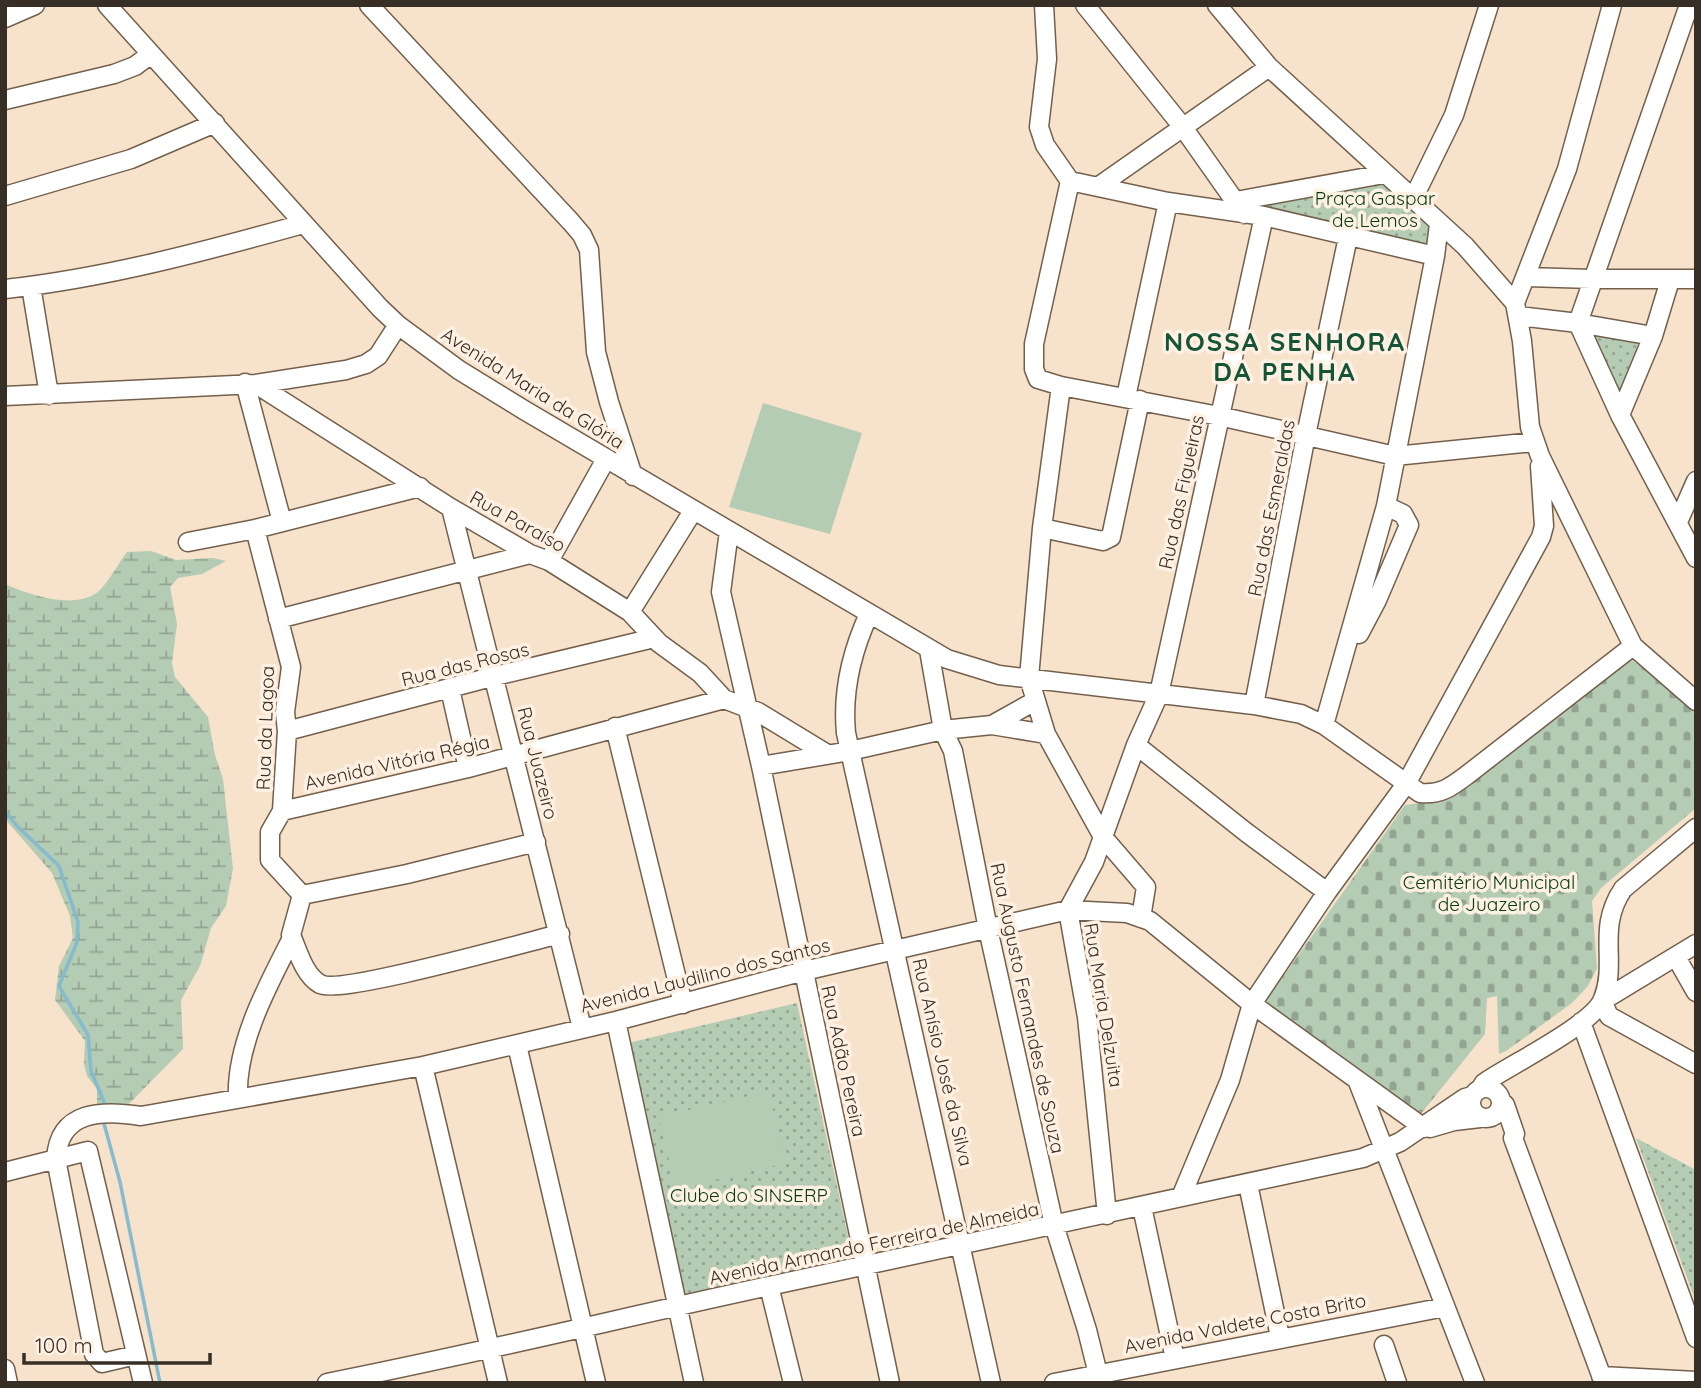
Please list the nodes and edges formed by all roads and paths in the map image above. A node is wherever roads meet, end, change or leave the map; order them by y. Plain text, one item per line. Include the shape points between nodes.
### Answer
1 (35, 5) edge
2 (107, 5) edge
3 (369, 5) edge
4 (1044, 5) edge
5 (1085, 5) edge
6 (1217, 5) edge
7 (1489, 5) edge
8 (1612, 5) edge
9 (1689, 5) edge
10 (5, 18) edge
11 (152, 54) junction
12 (1269, 67) junction
13 (5, 100) edge
14 (215, 123) junction
15 (1182, 126) junction
16 (1384, 174) junction
17 (1070, 181) junction
18 (1099, 186) junction
19 (5, 196) edge
20 (1413, 199) junction
21 (1168, 202) junction
22 (1240, 208) junction
23 (1264, 216) junction
24 (303, 224) junction
25 (1439, 224) junction
26 (1348, 237) junction
27 (1436, 256) junction
28 (1527, 277) junction
29 (1592, 279) junction
30 (1696, 279) edge
31 (1670, 280) junction
32 (31, 286) junction
33 (5, 289) edge
34 (1517, 310) junction
35 (1578, 323) junction
36 (398, 325) junction
37 (1653, 336) junction
38 (251, 384) junction
39 (1061, 386) junction
40 (49, 395) junction
41 (5, 396) edge
42 (1133, 399) junction
43 (1620, 415) junction
44 (1219, 416) junction
45 (1306, 435) junction
46 (1537, 449) junction
47 (1395, 456) junction
48 (607, 459) junction
49 (633, 476) junction
50 (1696, 481) edge
51 (420, 487) junction
52 (1386, 506) junction
53 (451, 508) junction
54 (693, 511) junction
55 (282, 522) junction
56 (1678, 522) junction
57 (1042, 528) junction
58 (255, 529) junction
59 (729, 531) junction
60 (188, 542) dead end
61 (530, 554) junction
62 (1696, 558) edge
63 (549, 561) junction
64 (465, 569) junction
65 (630, 612) junction
66 (869, 614) junction
67 (278, 619) junction
68 (654, 638) junction
69 (1633, 646) junction
70 (929, 650) junction
71 (1346, 655) junction
72 (495, 676) junction
73 (1029, 678) junction
74 (450, 689) junction
75 (1159, 694) junction
76 (724, 699) junction
77 (1035, 701) junction
78 (1696, 701) edge
79 (1254, 705) junction
80 (753, 709) junction
81 (992, 725) junction
82 (1324, 725) junction
83 (615, 727) junction
84 (943, 730) junction
85 (287, 731) junction
86 (1046, 734) junction
87 (1136, 745) junction
88 (850, 751) junction
89 (827, 754) junction
90 (514, 756) junction
91 (761, 766) junction
92 (468, 768) junction
93 (1406, 784) junction
94 (282, 811) junction
95 (1696, 828) edge
96 (1103, 837) junction
97 (536, 842) junction
98 (1327, 892) junction
99 (302, 895) junction
100 (1068, 910) junction
101 (1141, 918) junction
102 (988, 929) junction
103 (560, 934) junction
104 (292, 938) junction
105 (1696, 944) edge
106 (896, 950) junction
107 (1676, 957) junction
108 (804, 971) junction
109 (1696, 992) edge
110 (1602, 1001) junction
111 (683, 1004) junction
112 (1252, 1004) junction
113 (616, 1021) junction
114 (1581, 1021) junction
115 (582, 1028) junction
116 (517, 1045) junction
117 (1693, 1059) edge
118 (423, 1066) junction
119 (1507, 1069) junction
120 (1358, 1082) junction
121 (1476, 1092) junction
122 (1500, 1098) junction
123 (238, 1099) junction
124 (1483, 1119) junction
125 (1424, 1128) junction
126 (1513, 1138) junction
127 (1384, 1151) junction
128 (56, 1159) junction
129 (5, 1172) edge
130 (1248, 1184) junction
131 (1181, 1197) junction
132 (1142, 1207) junction
133 (1107, 1214) junction
134 (1054, 1225) junction
135 (962, 1247) junction
136 (865, 1267) junction
137 (769, 1286) junction
138 (677, 1307) junction
139 (1445, 1307) junction
140 (584, 1329) junction
141 (1280, 1337) junction
142 (1696, 1338) edge
143 (1384, 1345) dead end
144 (490, 1350) junction
145 (136, 1356) junction
146 (1175, 1359) junction
147 (5, 1369) edge
148 (1098, 1374) junction
149 (1603, 1379) edge
150 (1696, 1381) edge
151 (9, 1383) edge
152 (143, 1383) edge
153 (327, 1383) edge
154 (498, 1383) edge
155 (596, 1383) edge
156 (694, 1383) edge
157 (793, 1383) edge
158 (890, 1383) edge
159 (992, 1383) edge
160 (1055, 1383) edge
161 (1397, 1383) edge
162 (1475, 1383) edge

1 - 10 street
2 - 11 street, Avenida Maria da Glória
3 - 49 street via 585,242 591,266 596,352
4 - 17 street via 1047,59 1039,127 1045,145
5 - 15 street
6 - 12 street
7 - 20 street via 1454,115
8 - 28 street via 1567,169
9 - 29 street
11 - 13 street via 114,74
11 - 14 street, Avenida Maria da Glória
12 - 15 street
12 - 16 street
14 - 19 street via 131,159
14 - 24 street, Avenida Maria da Glória
15 - 18 street
15 - 22 street
16 - 20 street
16 - 22 street
17 - 18 street
17 - 39 street via 1035,335 1038,379
18 - 21 street
20 - 25 street
21 - 22 street
21 - 42 street
22 - 23 street
23 - 26 street
23 - 44 street, Rua das Figueiras
24 - 32 street via 226,246
24 - 36 street, Avenida Maria da Glória
25 - 27 street
25 - 34 street via 1465,246
26 - 27 street
26 - 45 street, Rua das Esmeraldas
27 - 47 street
28 - 29 street
28 - 34 street
29 - 31 street
29 - 35 street
30 - 31 street
31 - 37 street
32 - 33 street
32 - 40 street
34 - 35 street
34 - 46 street via 1527,409
35 - 37 street
35 - 43 street
36 - 38 street via 378,356 366,365
36 - 48 street, Avenida Maria da Glória via 459,370
37 - 43 street
38 - 40 street
38 - 51 street, Rua Paraíso
38 - 55 street
39 - 42 street
39 - 57 street
40 - 41 street
42 - 44 street
42 - 57 street via 1111,537 1103,541
43 - 56 street
44 - 45 street
44 - 75 street, Rua das Figueiras
45 - 47 street
45 - 79 street, Rua das Esmeraldas
46 - 47 street
46 - 69 street
46 - 93 street via 1543,532
47 - 52 street
48 - 49 street, Avenida Maria da Glória
48 - 63 street
49 - 54 street, Avenida Maria da Glória
50 - 56 street
51 - 53 street, Rua Paraíso
51 - 55 street
52 - 71 street
52 - 71 street via 1405,517 1408,532
53 - 61 street, Rua Paraíso
53 - 64 street, Rua Juazeiro
54 - 59 street, Avenida Maria da Glória
54 - 65 street
55 - 58 street
56 - 62 street
57 - 73 street
58 - 60 street
58 - 67 street, Rua da Lagoa
59 - 66 street, Avenida Maria da Glória
59 - 80 street, Rua Adão Pereira via 721,586
61 - 63 street, Rua Paraíso
61 - 64 street
63 - 65 street, Rua Paraíso
64 - 67 street
64 - 72 street, Rua Juazeiro
65 - 68 street, Rua Paraíso
66 - 70 street, Avenida Maria da Glória
66 - 88 street, Rua Anísio José da Silva via 845,691
67 - 85 street, Rua da Lagoa via 290,667
68 - 72 street, Rua das Rosas
68 - 76 street, Rua Paraíso via 696,669
69 - 78 street
69 - 93 street via 1445,791 1420,793
70 - 73 street, Avenida Maria da Glória via 981,671
70 - 84 street, Rua Augusto Fernandes de Souza
71 - 82 street
72 - 74 street, Rua das Rosas
72 - 90 street, Rua Juazeiro
73 - 75 street, Avenida Maria da Glória
73 - 77 street
74 - 85 street, Rua das Rosas
74 - 92 street
75 - 79 street, Avenida Maria da Glória
75 - 87 street, Rua Maria Delzuita
76 - 80 street, Rua Paraíso
76 - 83 street, Avenida Vitória Régia
77 - 81 street
77 - 86 street
79 - 82 street, Avenida Maria da Glória via 1301,714
80 - 89 street, Rua Paraíso
80 - 91 street, Rua Adão Pereira
81 - 84 street
81 - 86 street
82 - 93 street, Avenida Maria da Glória
83 - 90 street, Avenida Vitória Régia
83 - 111 street
84 - 88 street
84 - 102 street, Rua Augusto Fernandes de Souza via 953,751
85 - 94 street, Rua da Lagoa
86 - 96 street
87 - 96 street, Rua Maria Delzuita
87 - 98 street
88 - 89 street
88 - 106 street, Rua Anísio José da Silva
89 - 91 street
90 - 92 street, Avenida Vitória Régia
90 - 97 street, Rua Juazeiro
91 - 108 street, Rua Adão Pereira
92 - 94 street, Avenida Vitória Régia
93 - 98 street
94 - 99 street, Rua da Lagoa via 270,832 270,860
95 - 110 street via 1616,900 1608,925
96 - 100 street, Rua Maria Delzuita
96 - 101 street via 1146,887
97 - 99 street
97 - 103 street, Rua Juazeiro
98 - 112 street
99 - 104 street
100 - 101 street, Avenida Laudilino dos Santos
100 - 102 street, Avenida Laudilino dos Santos
100 - 133 street, Rua Maria Delzuita via 1087,1017
101 - 112 street, Avenida Laudilino dos Santos
102 - 106 street, Avenida Laudilino dos Santos
102 - 134 street, Rua Augusto Fernandes de Souza
103 - 104 street via 391,977 327,987 312,978
103 - 115 street, Rua Juazeiro
104 - 123 street via 248,1038 240,1065
105 - 107 street
106 - 108 street, Avenida Laudilino dos Santos
106 - 135 street, Rua Anísio José da Silva
107 - 109 street
107 - 110 street
108 - 111 street, Avenida Laudilino dos Santos
108 - 136 street, Rua Adão Pereira
110 - 114 street
110 - 117 street via 1609,1016
111 - 113 street, Avenida Laudilino dos Santos
112 - 120 street, Avenida Laudilino dos Santos
112 - 131 street via 1230,1080
113 - 115 street, Avenida Laudilino dos Santos
113 - 138 street
114 - 119 street
114 - 142 street
115 - 116 street, Avenida Laudilino dos Santos
116 - 118 street, Avenida Laudilino dos Santos
116 - 140 street
118 - 123 street, Avenida Laudilino dos Santos
118 - 144 street
119 - 121 street
119 - 122 street
120 - 125 street, Avenida Laudilino dos Santos
120 - 127 street
121 - 122 street via 1490,1088
121 - 124 street via 1470,1106
121 - 125 street
122 - 124 street via 1496,1115
122 - 126 street
123 - 128 street, Avenida Laudilino dos Santos via 141,1116 89,1114 69,1126 57,1143
124 - 125 street
124 - 126 street via 1508,1139
125 - 127 street, Avenida Armando Ferreira de Almeida
126 - 149 street
127 - 130 street, Avenida Armando Ferreira de Almeida
127 - 139 street
128 - 129 street
128 - 145 street via 89,1151
128 - 145 street via 94,1354 106,1363
130 - 131 street, Avenida Armando Ferreira de Almeida
130 - 141 street
131 - 132 street, Avenida Armando Ferreira de Almeida
132 - 133 street, Avenida Armando Ferreira de Almeida
132 - 146 street
133 - 134 street, Avenida Armando Ferreira de Almeida
134 - 135 street, Avenida Armando Ferreira de Almeida
134 - 148 street, Rua Augusto Fernandes de Souza
135 - 136 street, Avenida Armando Ferreira de Almeida
135 - 159 street, Rua Anísio José da Silva
136 - 137 street, Avenida Armando Ferreira de Almeida
136 - 158 street, Rua Adão Pereira
137 - 138 street, Avenida Armando Ferreira de Almeida
137 - 157 street
138 - 140 street, Avenida Armando Ferreira de Almeida
138 - 156 street
139 - 141 street, Avenida Valdete Costa Brito
139 - 162 street
140 - 144 street, Avenida Armando Ferreira de Almeida
140 - 155 street
141 - 146 street, Avenida Valdete Costa Brito
143 - 161 street
144 - 153 street, Avenida Armando Ferreira de Almeida
144 - 154 street
145 - 152 street
146 - 148 street, Avenida Valdete Costa Brito
147 - 151 street
148 - 160 street, Avenida Valdete Costa Brito
149 - 150 street

